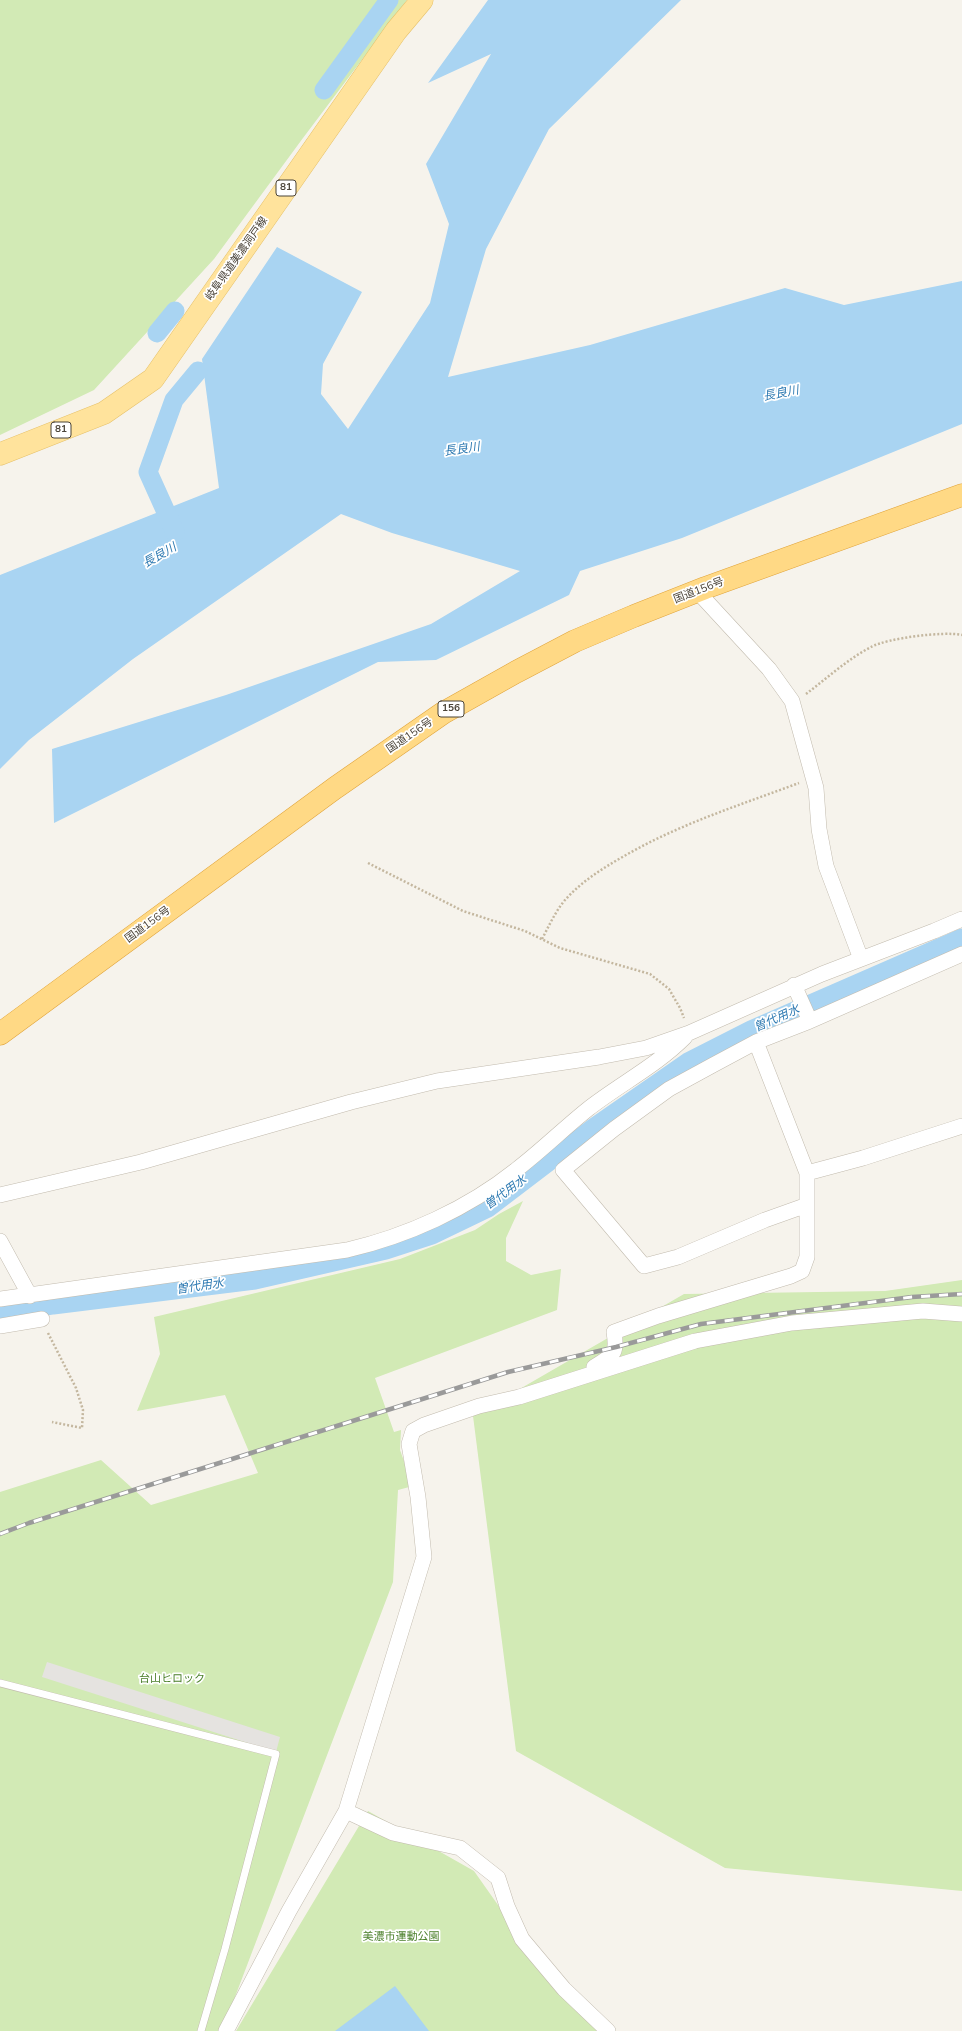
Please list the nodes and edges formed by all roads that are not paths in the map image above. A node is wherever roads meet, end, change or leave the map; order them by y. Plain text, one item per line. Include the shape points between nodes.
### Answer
1 (422, 0) edge
2 (0, 454) edge
3 (962, 495) edge
4 (697, 592) junction
5 (962, 919) edge
6 (962, 954) edge
7 (861, 959) junction
8 (797, 991) junction
9 (808, 1017) junction
10 (689, 1033) junction
11 (0, 1034) edge
12 (756, 1042) junction
13 (962, 1126) edge
14 (807, 1173) junction
15 (0, 1195) edge
16 (807, 1205) junction
17 (0, 1241) edge
18 (30, 1296) junction
19 (0, 1299) edge
20 (962, 1314) edge
21 (42, 1320) road end
22 (0, 1326) edge
23 (581, 1376) junction
24 (0, 1683) edge
25 (346, 1811) junction
26 (201, 2031) edge
27 (226, 2031) edge
28 (608, 2031) edge

1 - 2 main road, 岐阜県道美濃洞戸線 / 81 via 396,31 153,379 104,413
3 - 4 highway, 国道156号 / 156
4 - 7 street via 769,669 793,704 816,788 819,829 826,866
4 - 11 highway, 国道156号 / 156 via 575,641 443,713 335,788
5 - 7 street
6 - 9 street
7 - 8 street
8 - 9 street
8 - 10 street
9 - 12 street
10 - 15 street via 626,1052 437,1081 350,1102 141,1162
10 - 18 street via 672,1050 588,1110 515,1171 472,1200 423,1225 347,1250
12 - 14 street
12 - 16 street via 669,1090 614,1129 563,1170 644,1266 678,1257
13 - 14 street
14 - 16 street
16 - 23 street via 806,1257 802,1271 614,1332 614,1353
17 - 18 street
18 - 19 street
20 - 23 street via 923,1311 792,1323 694,1340
21 - 22 street
23 - 25 street via 519,1397 479,1406 413,1431 409,1444 424,1557
24 - 26 lane via 276,1754
25 - 27 street via 289,1911
25 - 28 street via 393,1833 460,1848 498,1878 522,1939 564,1989

